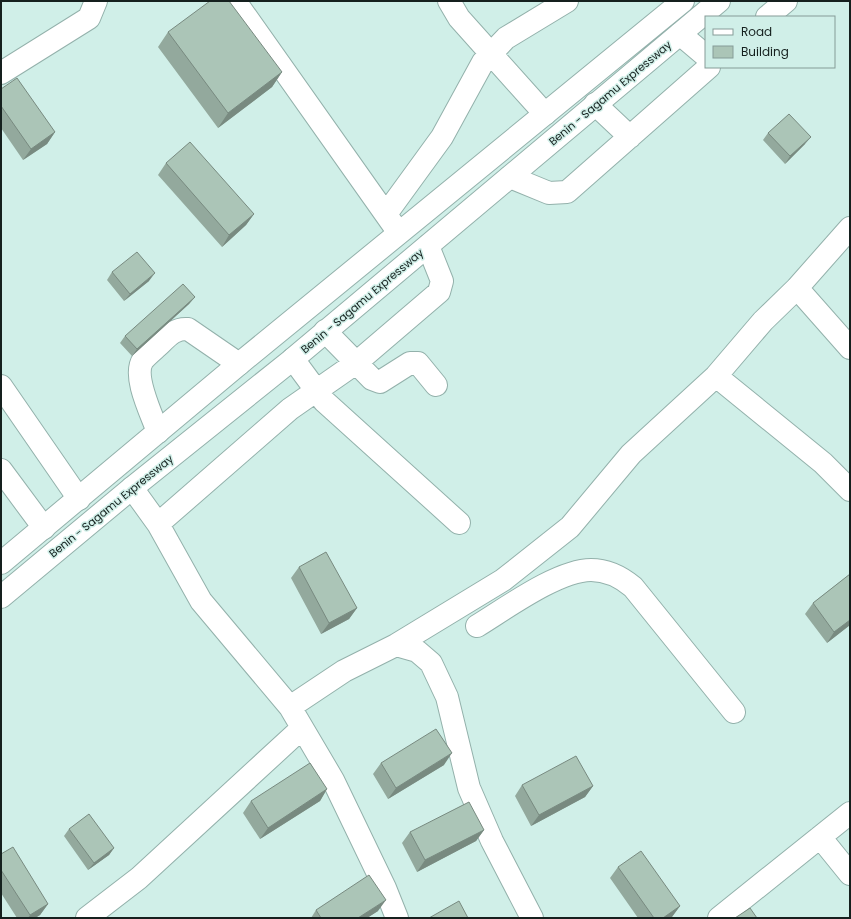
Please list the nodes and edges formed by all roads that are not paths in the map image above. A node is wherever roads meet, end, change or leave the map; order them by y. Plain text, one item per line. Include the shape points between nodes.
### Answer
1 (96, 1) edge
2 (235, 1) edge
3 (449, 1) edge
4 (567, 1) edge
5 (683, 1) edge
6 (719, 1) edge
7 (786, 1) edge
8 (768, 16) edge
9 (680, 34) junction
10 (492, 53) junction
11 (705, 55) edge
12 (708, 68) edge
13 (1, 73) edge
14 (595, 104) junction
15 (545, 114) junction
16 (630, 137) junction
17 (510, 177) junction
18 (386, 214) junction
19 (850, 228) edge
20 (399, 233) junction
21 (428, 246) junction
22 (797, 288) junction
23 (325, 331) junction
24 (850, 348) edge
25 (293, 359) junction
26 (356, 363) junction
27 (239, 364) junction
28 (716, 376) junction
29 (436, 384) dead end
30 (1, 386) edge
31 (316, 390) junction
32 (158, 432) junction
33 (1, 470) edge
34 (132, 488) junction
35 (850, 490) edge
36 (79, 499) junction
37 (459, 523) dead end
38 (158, 524) junction
39 (44, 528) junction
40 (530, 559) junction
41 (1, 563) edge
42 (546, 584) junction
43 (1, 597) edge
44 (477, 626) dead end
45 (396, 645) junction
46 (290, 707) junction
47 (734, 712) dead end
48 (302, 728) junction
49 (850, 812) edge
50 (820, 837) junction
51 (850, 874) edge
52 (87, 918) edge
53 (397, 918) edge
54 (532, 918) edge
55 (719, 918) edge

1 - 13 main road via 90,18
2 - 18 main road
3 - 10 main road via 459,18
4 - 10 main road via 506,38
5 - 15 main road
6 - 9 main road, Benin - Sagamu Expressway
7 - 8 main road
9 - 11 main road
9 - 14 main road, Benin - Sagamu Expressway
10 - 15 main road
10 - 18 main road via 483,62 442,136
12 - 16 main road
14 - 16 main road
14 - 17 main road, Benin - Sagamu Expressway
15 - 20 main road
16 - 17 main road via 567,192 549,193
17 - 21 main road, Benin - Sagamu Expressway
18 - 20 main road
19 - 22 main road
20 - 27 main road
21 - 23 main road, Benin - Sagamu Expressway
21 - 26 main road via 442,281 439,292
22 - 24 main road
22 - 28 main road via 763,321
23 - 25 main road, Benin - Sagamu Expressway
23 - 26 main road
25 - 31 main road
25 - 34 main road, Benin - Sagamu Expressway
26 - 29 main road via 372,379 380,382 410,363 418,363
26 - 31 main road
27 - 32 main road
27 - 32 main road via 188,328 172,332 142,361 140,372 140,383
28 - 35 main road via 823,463
28 - 40 main road via 631,454 570,527
30 - 36 main road
31 - 37 main road via 333,410
31 - 38 main road via 290,409
32 - 36 main road
33 - 39 main road
34 - 38 main road
34 - 43 main road, Benin - Sagamu Expressway
36 - 39 main road
38 - 46 main road via 201,601
39 - 41 main road
40 - 42 main road
40 - 45 main road via 503,580
42 - 44 main road
42 - 47 main road via 575,572 591,570 620,576 633,587
45 - 46 main road via 344,671
45 - 54 main road via 417,650 431,663 447,696 469,788 492,841
46 - 48 main road
48 - 52 main road via 139,878
48 - 53 main road via 333,780
49 - 50 main road
50 - 51 main road
50 - 55 main road

